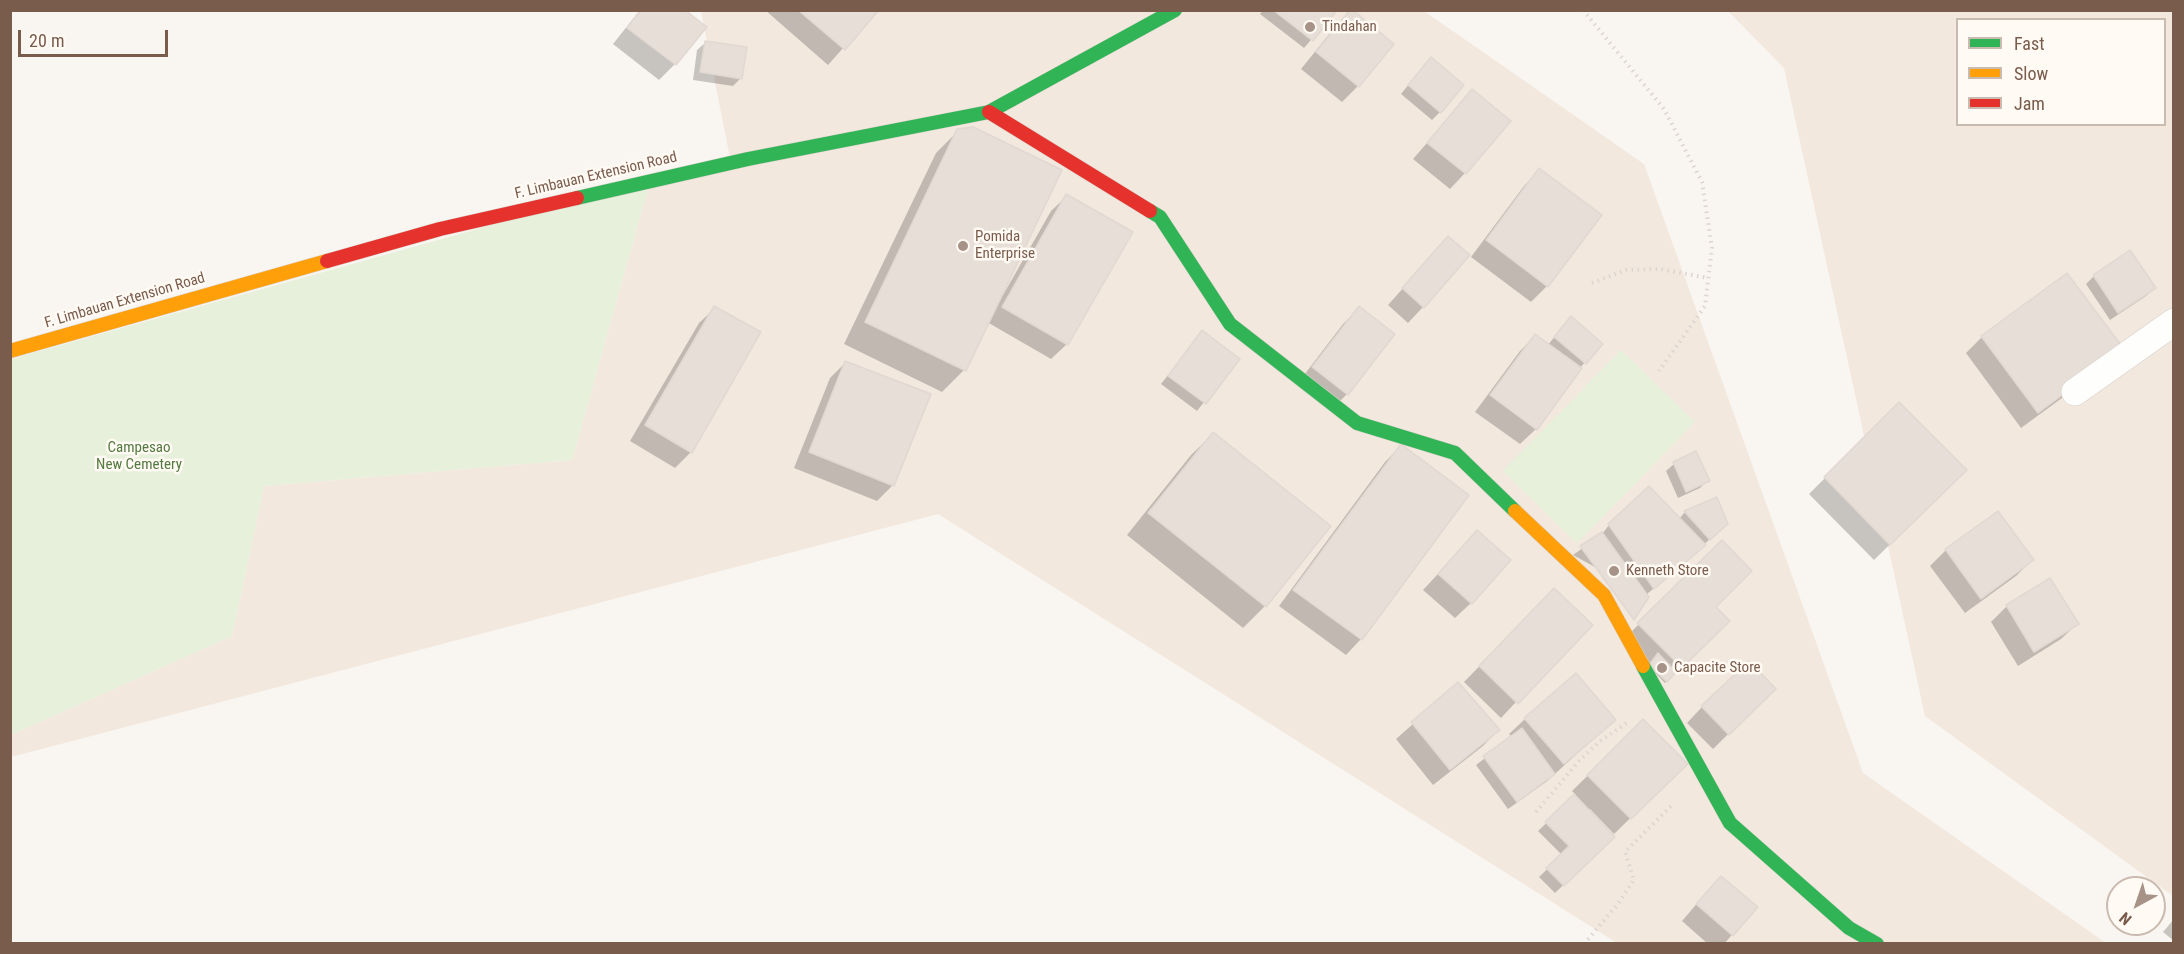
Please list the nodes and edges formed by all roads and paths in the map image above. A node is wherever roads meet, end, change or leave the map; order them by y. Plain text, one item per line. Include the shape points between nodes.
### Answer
1 (1175, 10) edge
2 (1583, 10) edge
3 (988, 112) junction
4 (1708, 278) junction
5 (1592, 283) dead end
6 (2174, 322) edge
7 (10, 351) edge
8 (1659, 371) dead end
9 (2075, 392) dead end
10 (1659, 695) junction
11 (1677, 802) dead end
12 (1536, 812) dead end
13 (1584, 944) edge
14 (1877, 944) edge

1 - 3 street, F. Limbauan Extension Road
2 - 4 path via 1664,109 1702,182 1712,248
3 - 7 street, F. Limbauan Extension Road via 748,159 440,229
3 - 10 street via 1160,217 1230,324 1357,423 1455,453 1604,595
4 - 5 path via 1660,269 1626,270
4 - 8 path via 1705,306
6 - 9 lane
10 - 12 path via 1600,741
10 - 14 street via 1730,823 1849,928
11 - 13 path via 1625,852 1634,880

